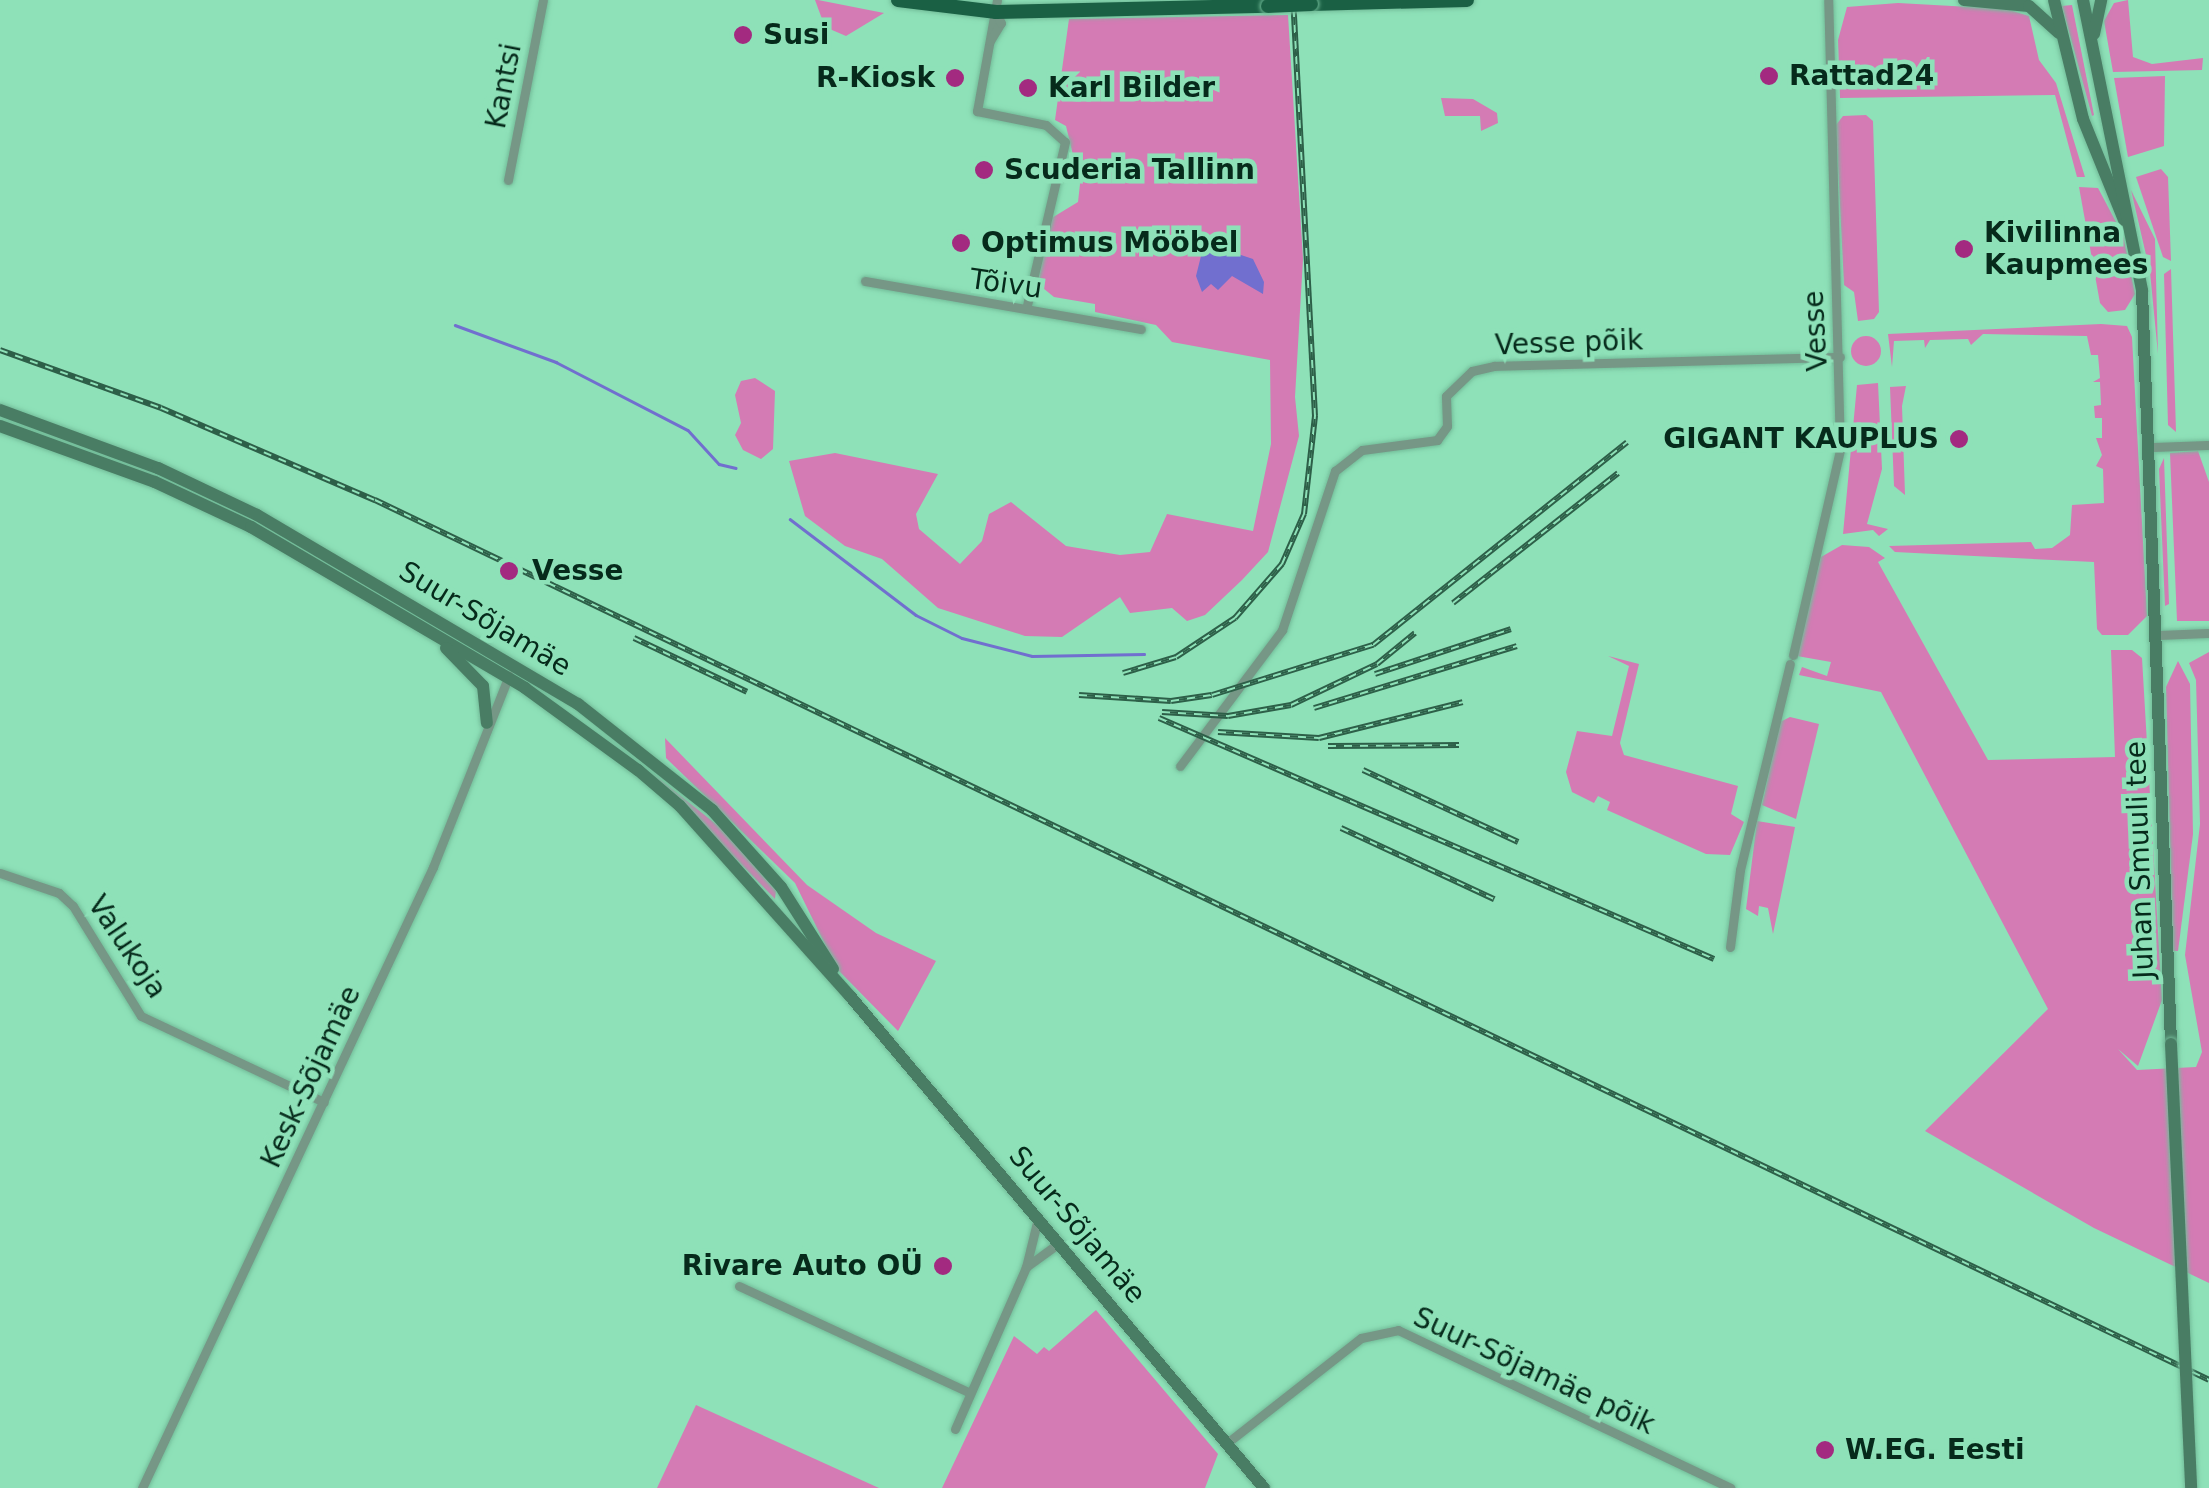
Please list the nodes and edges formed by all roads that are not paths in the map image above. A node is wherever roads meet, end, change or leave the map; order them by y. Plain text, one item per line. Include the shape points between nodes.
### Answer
1 (543, 0) edge
2 (898, 0) edge
3 (1467, 0) edge
4 (1828, 0) edge
5 (1964, 0) edge
6 (2054, 0) edge
7 (2083, 0) edge
8 (2102, 0) edge
9 (996, 6) edge
10 (2063, 44) junction
11 (2094, 62) junction
12 (508, 180) dead end
13 (2130, 231) junction
14 (864, 280) dead end
15 (1026, 308) junction
16 (1141, 329) dead end
17 (1840, 357) junction
18 (0, 410) edge
19 (0, 426) edge
20 (2209, 445) edge
21 (2150, 448) junction
22 (2209, 633) edge
23 (2157, 634) junction
24 (435, 635) junction
25 (514, 663) junction
26 (508, 678) junction
27 (487, 723) junction
28 (1180, 766) dead end
29 (0, 872) edge
30 (790, 901) junction
31 (775, 914) junction
32 (1730, 947) dead end
33 (850, 996) junction
34 (324, 1102) junction
35 (1038, 1218) junction
36 (1059, 1244) junction
37 (1026, 1268) junction
38 (738, 1286) dead end
39 (971, 1392) junction
40 (955, 1428) dead end
41 (1227, 1444) junction
42 (142, 1488) edge
43 (1264, 1488) edge
44 (1730, 1488) edge
45 (2191, 1488) edge

1 - 12 street, Kantsi
2 - 9 highway
3 - 9 highway, bridge
4 - 17 street, Vesse
5 - 10 main road via 2029,6 2058,28
6 - 10 main road, Juhan Smuuli tee
7 - 11 main road, Juhan Smuuli tee
8 - 11 main road
9 - 15 street via 986,31 990,41 977,111 1059,133 1065,152 1047,200
10 - 13 main road, Juhan Smuuli tee via 2102,177
11 - 13 main road, Juhan Smuuli tee
13 - 21 main road, Juhan Smuuli tee via 2142,291
14 - 15 street, Tõivu
15 - 16 street, Tõivu
17 - 28 street, Vesse põik via 1494,366 1472,372 1446,396 1446,426 1436,440 1424,447 1362,450 1335,472 1282,630
17 - 32 street, Vesse via 1840,450 1740,870
18 - 25 main road, Suur-Sõjamäe via 158,468 258,515
19 - 24 main road, Suur-Sõjamäe via 156,482 252,527
20 - 21 street
21 - 23 main road, Juhan Smuuli tee
22 - 23 street
23 - 45 main road, Juhan Smuuli tee, bridge
24 - 26 main road, Suur-Sõjamäe
24 - 27 main road via 482,686
25 - 26 street, Kesk-Sõjamäe
25 - 30 main road, Suur-Sõjamäe via 578,704 712,810
26 - 27 street, Kesk-Sõjamäe
26 - 31 main road, Suur-Sõjamäe via 608,746 680,806
27 - 34 street, Kesk-Sõjamäe via 433,867
29 - 34 street, Valukoja via 60,894 74,906 141,1016
30 - 31 main road
30 - 33 main road, Suur-Sõjamäe
31 - 33 main road, Suur-Sõjamäe
33 - 35 main road, Suur-Sõjamäe
34 - 42 street, Kesk-Sõjamäe
35 - 36 main road, Suur-Sõjamäe
35 - 37 street
36 - 37 street
36 - 41 main road, Suur-Sõjamäe
37 - 39 street
38 - 39 street
39 - 40 street
41 - 43 main road, Suur-Sõjamäe
41 - 44 street, Suur-Sõjamäe põik via 1360,1338 1398,1330

